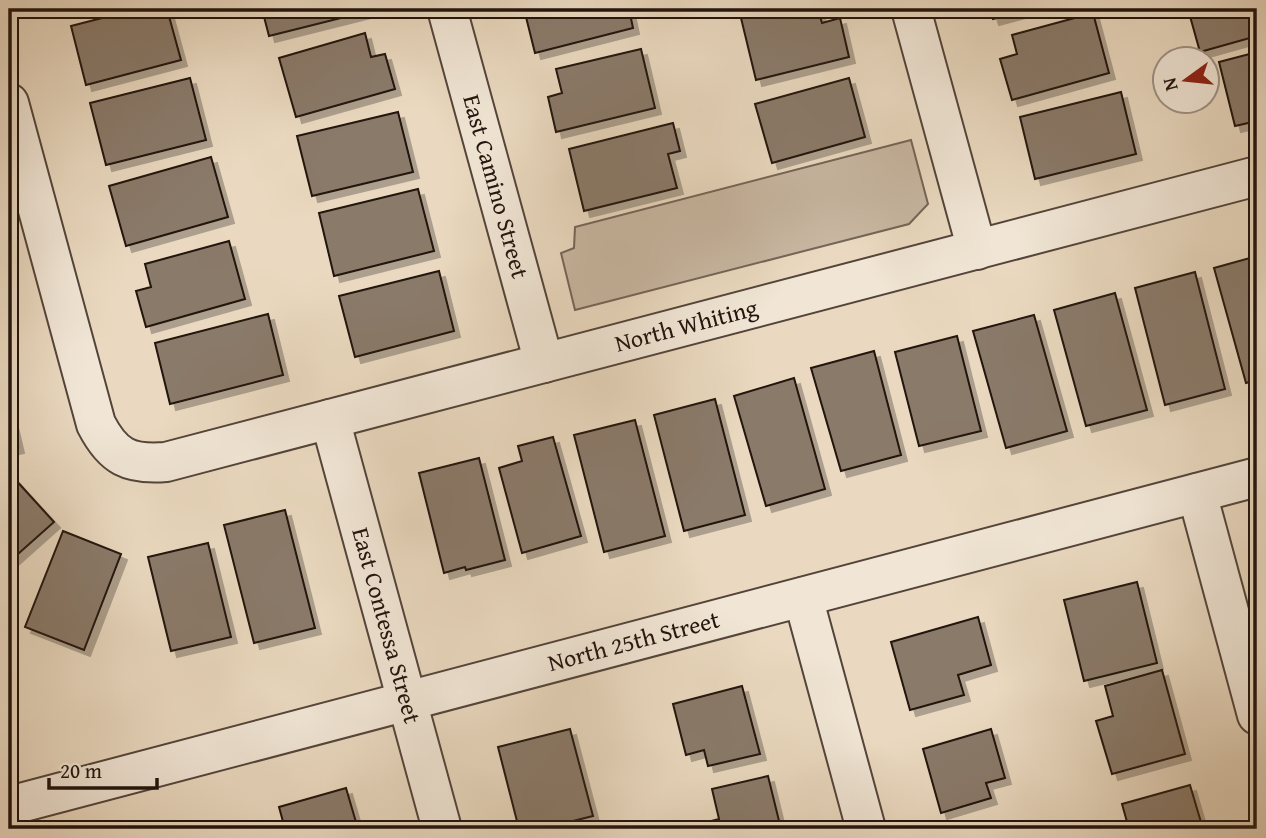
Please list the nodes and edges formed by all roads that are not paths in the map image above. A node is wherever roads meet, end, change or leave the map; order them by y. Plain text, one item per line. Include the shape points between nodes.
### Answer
1 (447, 9) edge
2 (911, 9) edge
3 (9, 103) edge
4 (1257, 176) edge
5 (977, 250) junction
6 (544, 363) junction
7 (330, 419) junction
8 (1257, 477) edge
9 (1197, 493) junction
10 (803, 597) junction
11 (407, 702) junction
12 (1257, 715) edge
13 (14, 813) edge
14 (442, 829) edge
15 (866, 829) edge

1 - 6 street, East Camino Street
2 - 5 street
3 - 7 street, North Whiting via 90,406 116,453 132,461 166,463
4 - 5 street, North Whiting
5 - 6 street, North Whiting
6 - 7 street, North Whiting
7 - 11 street, East Contessa Street
8 - 9 street, North 25th Street
9 - 10 street, North 25th Street
9 - 12 street
10 - 11 street, North 25th Street
10 - 15 street
11 - 13 street, North 25th Street
11 - 14 street, East Contessa Street

